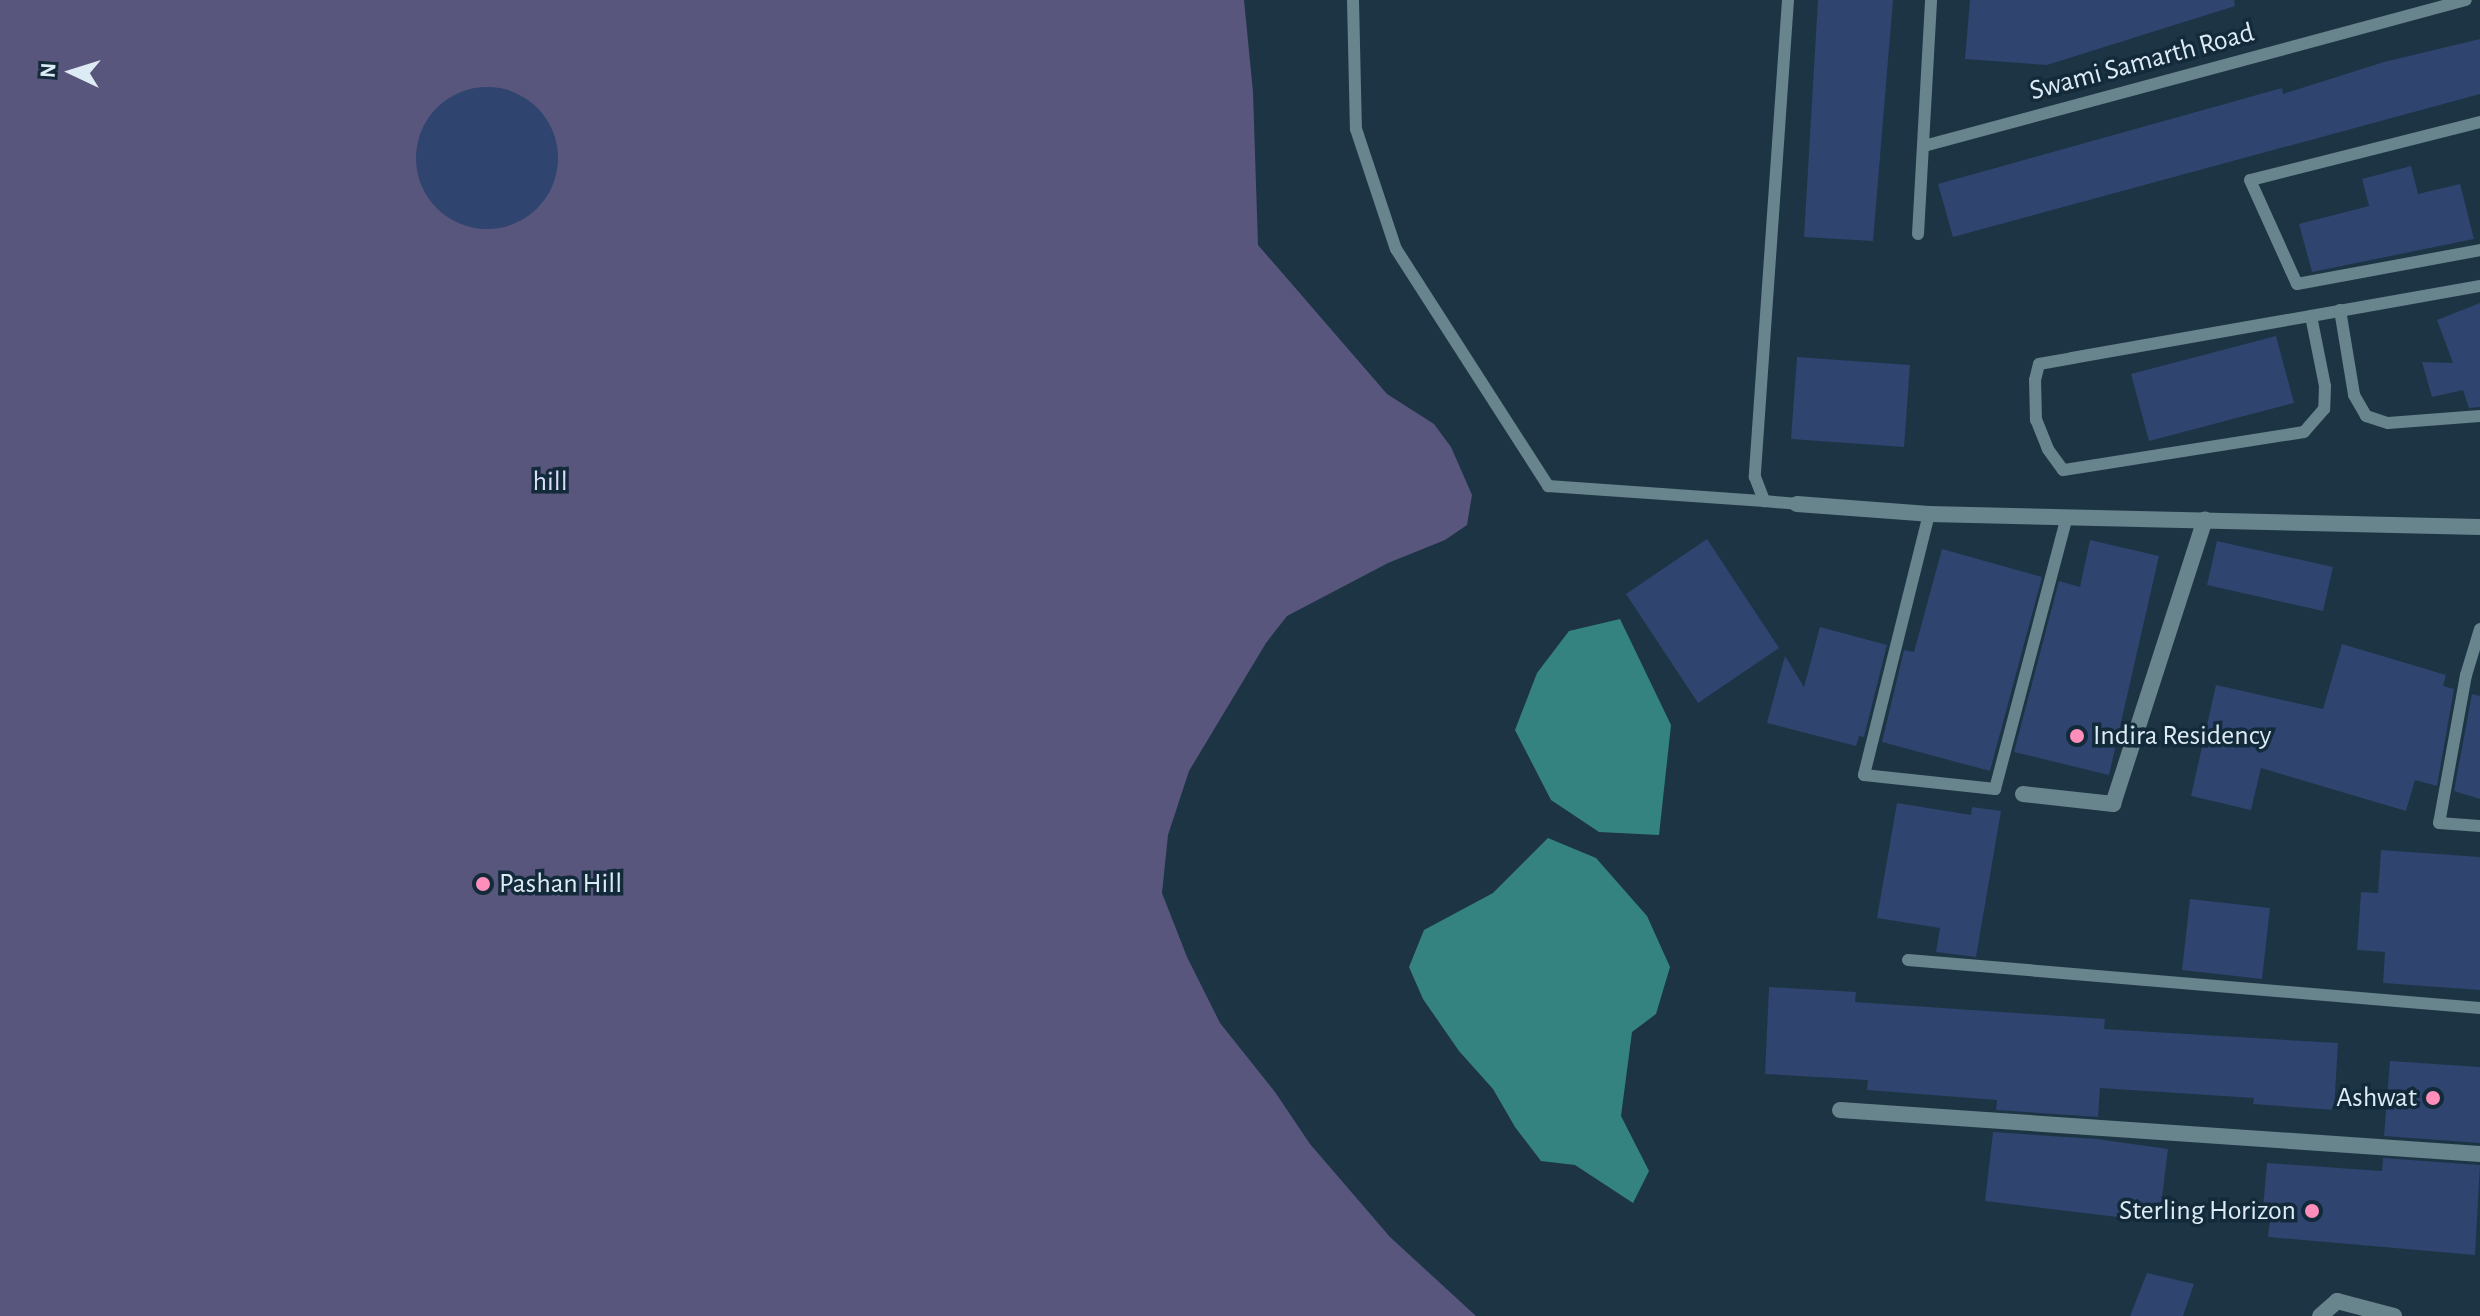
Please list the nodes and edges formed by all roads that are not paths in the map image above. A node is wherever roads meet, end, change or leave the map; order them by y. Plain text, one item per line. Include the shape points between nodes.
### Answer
1 (1353, 0) edge
2 (1788, 0) edge
3 (1931, 0) edge
4 (2466, 0) edge
5 (2480, 122) edge
6 (1924, 146) junction
7 (1918, 234) dead end
8 (2480, 250) edge
9 (2480, 286) edge
10 (2340, 310) junction
11 (2311, 316) junction
12 (2480, 416) edge
13 (1764, 501) junction
14 (1797, 504) joint
15 (1929, 514) junction
16 (2067, 517) junction
17 (2205, 520) junction
18 (2480, 527) edge
19 (2480, 629) edge
20 (2466, 675) junction
21 (2480, 678) edge
22 (2023, 794) dead end
23 (2480, 826) edge
24 (1908, 960) dead end
25 (2480, 1008) edge
26 (1840, 1110) dead end
27 (2480, 1154) edge
28 (2320, 1316) edge
29 (2394, 1316) edge

1 - 13 lane via 1356,129 1396,249 1548,486
2 - 13 lane via 1755,477
3 - 6 lane
4 - 6 lane, Swami Samarth Road
5 - 8 lane via 2250,180 2297,284
6 - 7 lane
9 - 10 lane
10 - 11 lane
10 - 12 lane via 2354,395 2366,416 2388,423
11 - 11 lane via 2325,386 2324,409 2304,432 2063,470 2048,449 2036,420 2039,364
13 - 14 lane
14 - 15 street
15 - 16 street
15 - 16 lane via 1864,775 1995,789
16 - 17 street
17 - 18 street
17 - 22 street via 2113,804
19 - 20 lane
20 - 21 lane
20 - 23 lane via 2439,823
24 - 25 lane
26 - 27 street
28 - 29 street via 2337,1301

